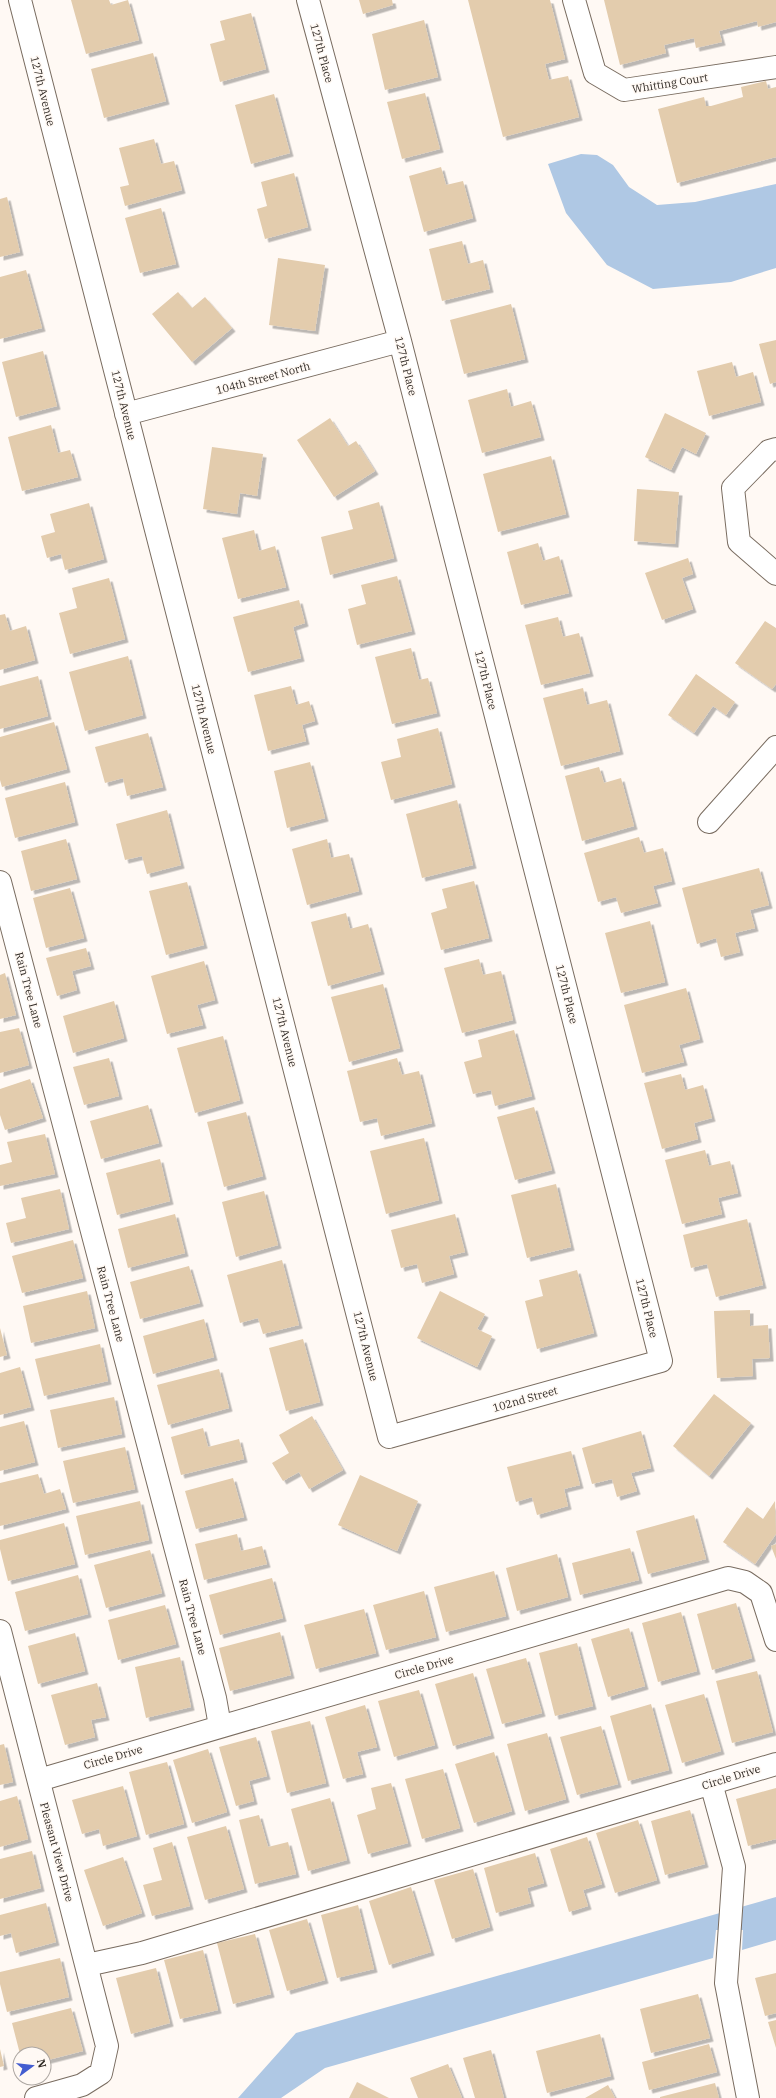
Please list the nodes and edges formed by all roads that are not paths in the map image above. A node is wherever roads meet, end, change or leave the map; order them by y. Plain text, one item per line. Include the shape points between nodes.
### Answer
1 (20, 0) edge
2 (308, 0) edge
3 (574, 0) edge
4 (776, 67) edge
5 (400, 341) junction
6 (126, 414) junction
7 (776, 449) edge
8 (776, 574) edge
9 (776, 747) edge
10 (709, 822) dead end
11 (1, 892) edge
12 (661, 1361) joint
13 (389, 1437) joint
14 (0, 1630) edge
15 (776, 1640) edge
16 (220, 1726) junction
17 (776, 1764) edge
18 (39, 1780) junction
19 (712, 1784) junction
20 (87, 1965) junction
21 (36, 2098) edge
22 (748, 2098) edge

1 - 6 street, 127th Avenue
2 - 5 street, 127th Place
3 - 4 street, Whitting Court via 595,73 624,90
5 - 6 street, 104th Street North
5 - 12 street, 127th Place
6 - 13 street, 127th Avenue
7 - 8 street via 769,451 733,488 739,542
9 - 10 street
11 - 16 street, Rain Tree Lane via 211,1682
12 - 13 street, 102nd Street
14 - 18 street, Pleasant View Drive
15 - 16 street, Circle Drive via 761,1593 745,1582 728,1578
16 - 18 street, Circle Drive
17 - 19 street, Circle Drive
18 - 20 street, Pleasant View Drive
19 - 20 street, Circle Drive via 150,1951
19 - 22 street via 734,1867 726,1983
20 - 21 street, Pleasant View Drive via 107,2046 101,2073 82,2085

